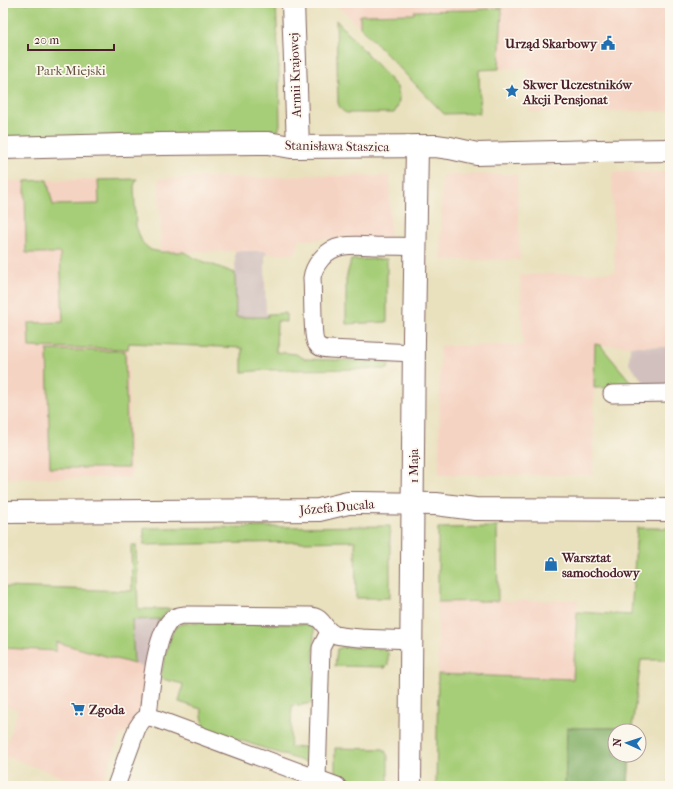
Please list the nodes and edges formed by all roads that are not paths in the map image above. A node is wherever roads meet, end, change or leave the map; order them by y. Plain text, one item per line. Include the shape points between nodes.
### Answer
1 (293, 3) edge
2 (417, 146) junction
3 (298, 147) junction
4 (3, 148) edge
5 (670, 150) edge
6 (416, 246) junction
7 (414, 353) junction
8 (670, 393) edge
9 (612, 394) dead end
10 (413, 504) junction
11 (670, 510) edge
12 (3, 512) edge
13 (331, 633) junction
14 (411, 640) junction
15 (148, 717) junction
16 (317, 779) junction
17 (116, 786) edge
18 (337, 786) edge
19 (410, 786) edge

1 - 3 street, Armii Krajowej
2 - 3 street, Stanisława Staszica
2 - 5 street, Stanisława Staszica via 436,146 477,154
2 - 6 street, 1 Maja
3 - 4 street, Stanisława Staszica via 250,143
6 - 7 street, 1 Maja
6 - 7 lane via 339,247 323,256 313,270 312,278 314,335 316,344 320,347
7 - 10 street, 1 Maja
8 - 9 lane
10 - 11 street, Józefa Ducala via 475,509
10 - 12 street, Józefa Ducala via 354,503 318,510
10 - 14 street, 1 Maja
13 - 14 lane
13 - 15 lane via 315,616 175,617 163,632 158,649
13 - 16 lane via 321,648
14 - 19 street, 1 Maja
15 - 16 lane
15 - 17 lane via 142,720 137,728
16 - 18 lane

